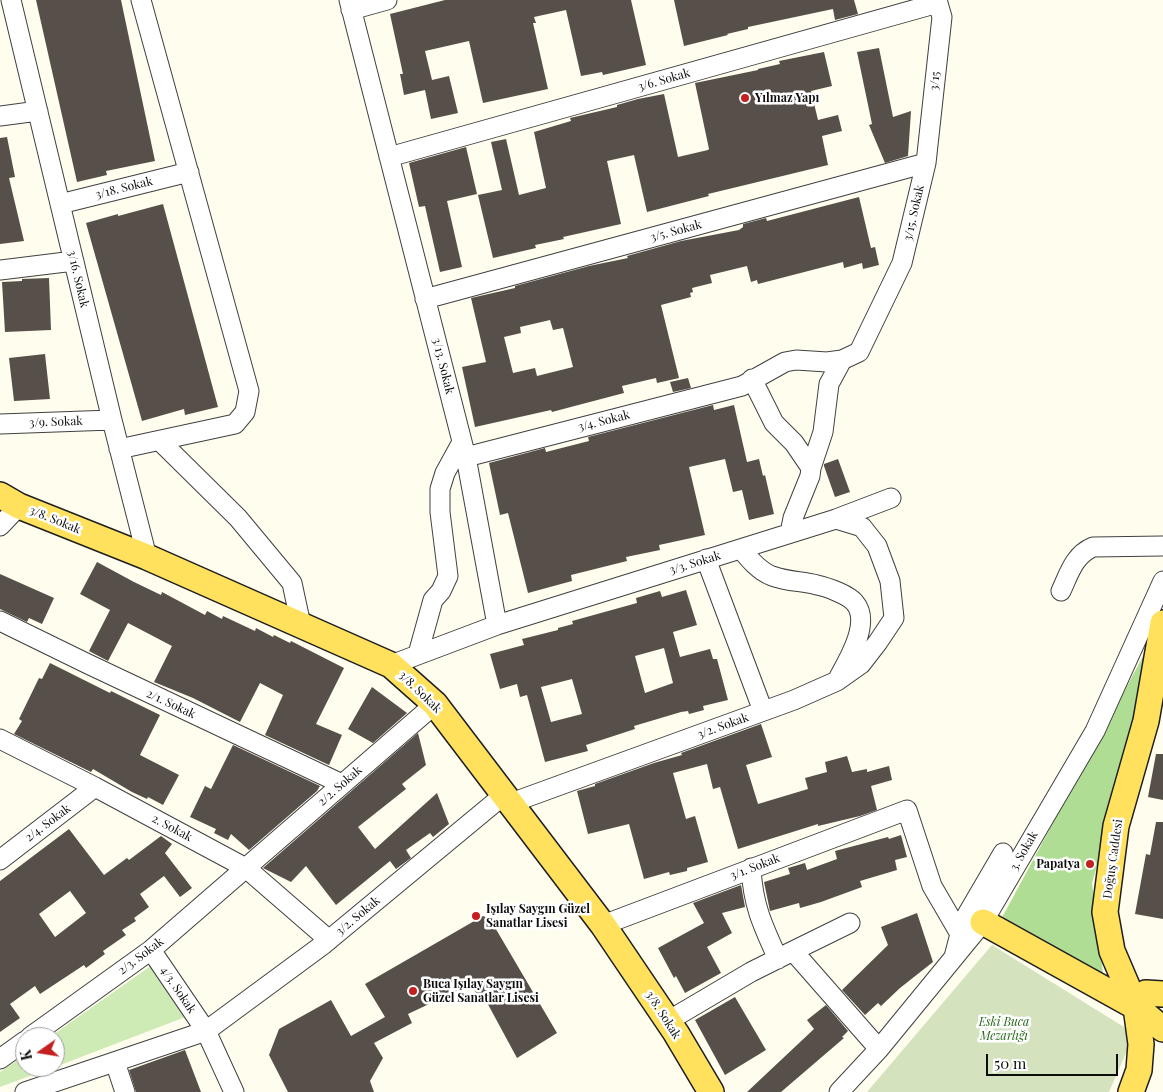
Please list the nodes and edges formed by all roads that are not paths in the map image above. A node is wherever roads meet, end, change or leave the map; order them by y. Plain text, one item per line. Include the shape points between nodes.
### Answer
1 (11, 0) edge
2 (141, 0) edge
3 (387, 0) edge
4 (938, 2) edge
5 (350, 5) edge
6 (38, 111) junction
7 (0, 116) edge
8 (389, 157) junction
9 (926, 163) junction
10 (188, 172) junction
11 (60, 204) junction
12 (74, 261) junction
13 (0, 270) edge
14 (425, 299) junction
15 (842, 360) junction
16 (747, 382) junction
17 (112, 420) junction
18 (0, 424) edge
19 (160, 441) junction
20 (119, 449) junction
21 (464, 449) junction
22 (811, 468) junction
23 (891, 498) dead end
24 (10, 500) edge
25 (836, 519) junction
26 (0, 526) edge
27 (790, 533) junction
28 (1163, 546) edge
29 (741, 548) junction
30 (147, 557) junction
31 (706, 559) junction
32 (1163, 581) edge
33 (1062, 591) dead end
34 (0, 621) edge
35 (1163, 623) edge
36 (301, 625) junction
37 (497, 625) junction
38 (418, 654) junction
39 (391, 665) junction
40 (837, 681) junction
41 (435, 704) junction
42 (763, 711) junction
43 (0, 739) edge
44 (342, 784) junction
45 (95, 787) junction
46 (508, 799) junction
47 (1003, 853) dead end
48 (0, 860) edge
49 (246, 868) junction
50 (751, 868) junction
51 (850, 922) dead end
52 (983, 922) junction
53 (603, 924) junction
54 (958, 930) junction
55 (329, 940) junction
56 (151, 950) junction
57 (786, 955) junction
58 (954, 957) junction
59 (1163, 994) edge
60 (1136, 1007) junction
61 (668, 1021) junction
62 (44, 1027) edge
63 (1163, 1029) edge
64 (206, 1030) junction
65 (1163, 1040) edge
66 (15, 1048) edge
67 (879, 1049) junction
68 (0, 1059) edge
69 (114, 1062) junction
70 (24, 1092) edge
71 (125, 1092) edge
72 (234, 1092) edge
73 (711, 1092) edge
74 (840, 1092) edge
75 (1132, 1092) edge

1 - 6 street, 3/16. Sokak
2 - 10 street
3 - 5 street
4 - 8 street, 3/6. Sokak
4 - 9 street, 3/15 via 942,17
5 - 8 street, 3/13. Sokak
6 - 7 street
6 - 11 street, 3/16. Sokak
8 - 14 street, 3/13. Sokak
9 - 14 street, 3/5. Sokak
9 - 15 street, 3/15. Sokak via 902,263 859,352
10 - 11 street, 3/18. Sokak
10 - 19 street via 248,391 245,412 235,424
11 - 12 street, 3/16. Sokak
12 - 13 street
12 - 17 street, 3/16. Sokak
14 - 21 street, 3/13. Sokak
15 - 16 street, 3/4. Sokak via 785,362
15 - 22 street via 828,384 823,432
16 - 21 street, 3/4. Sokak
16 - 22 street via 774,423 794,443
17 - 18 street, 3/9. Sokak
17 - 20 street, 3/16. Sokak
19 - 20 street
19 - 36 street via 238,518 292,583
20 - 30 street, 3/16. Sokak
21 - 37 street, 3/13. Sokak
21 - 38 street via 445,473 440,489 448,576 433,600
22 - 27 street
23 - 25 street, 3/3. Sokak
24 - 26 street
24 - 30 main road, 3/8. Sokak
25 - 27 street, 3/3. Sokak
25 - 40 street, 3/2. Sokak via 862,527 877,546 890,580 894,618 861,664
27 - 29 street, 3/3. Sokak
28 - 33 street via 1093,547 1083,551
29 - 31 street, 3/3. Sokak
29 - 40 street via 751,562 770,575 791,582 816,584 855,603 862,622
30 - 36 main road, 3/8. Sokak
31 - 37 street, 3/3. Sokak
31 - 42 street
32 - 52 street, 3. Sokak via 1095,730
34 - 44 street, 2/1. Sokak
35 - 60 main road, Doğuş Caddesi via 1146,721 1116,826 1105,912 1112,951
36 - 39 main road, 3/8. Sokak
37 - 38 street
38 - 39 street
39 - 41 main road, 3/8. Sokak
40 - 42 street, 3/2. Sokak
41 - 44 street, 2/2. Sokak
41 - 46 main road, 3/8. Sokak
42 - 46 street, 3/2. Sokak
43 - 45 street, 2. Sokak
44 - 49 street, 2/2. Sokak
45 - 48 street, 2/4. Sokak
45 - 49 street, 2. Sokak
46 - 53 main road, 3/8. Sokak
46 - 55 street, 3/2. Sokak
47 - 54 street
49 - 55 street, 2. Sokak
49 - 56 street, 2/3. Sokak
50 - 53 street, 3/1. Sokak
50 - 54 street, 3/1. Sokak via 906,810 932,886
50 - 57 street via 752,890 766,935
51 - 57 street
52 - 58 street, 3. Sokak
52 - 60 main road
53 - 61 main road, 3/8. Sokak
54 - 58 street via 960,934
55 - 64 street, 3/2. Sokak
56 - 62 street, 2/3. Sokak
56 - 64 street, 4/3. Sokak
57 - 61 street
57 - 67 street
58 - 67 street, 3. Sokak
59 - 60 main road via 1146,993
60 - 63 main road
60 - 75 main road, Doğuş Caddesi via 1141,1044 1139,1070
61 - 73 main road, 3/8. Sokak
64 - 69 street
64 - 72 street, 4/3. Sokak
65 - 75 main road
66 - 68 street
67 - 74 street, 3. Sokak
69 - 70 street
69 - 71 street

